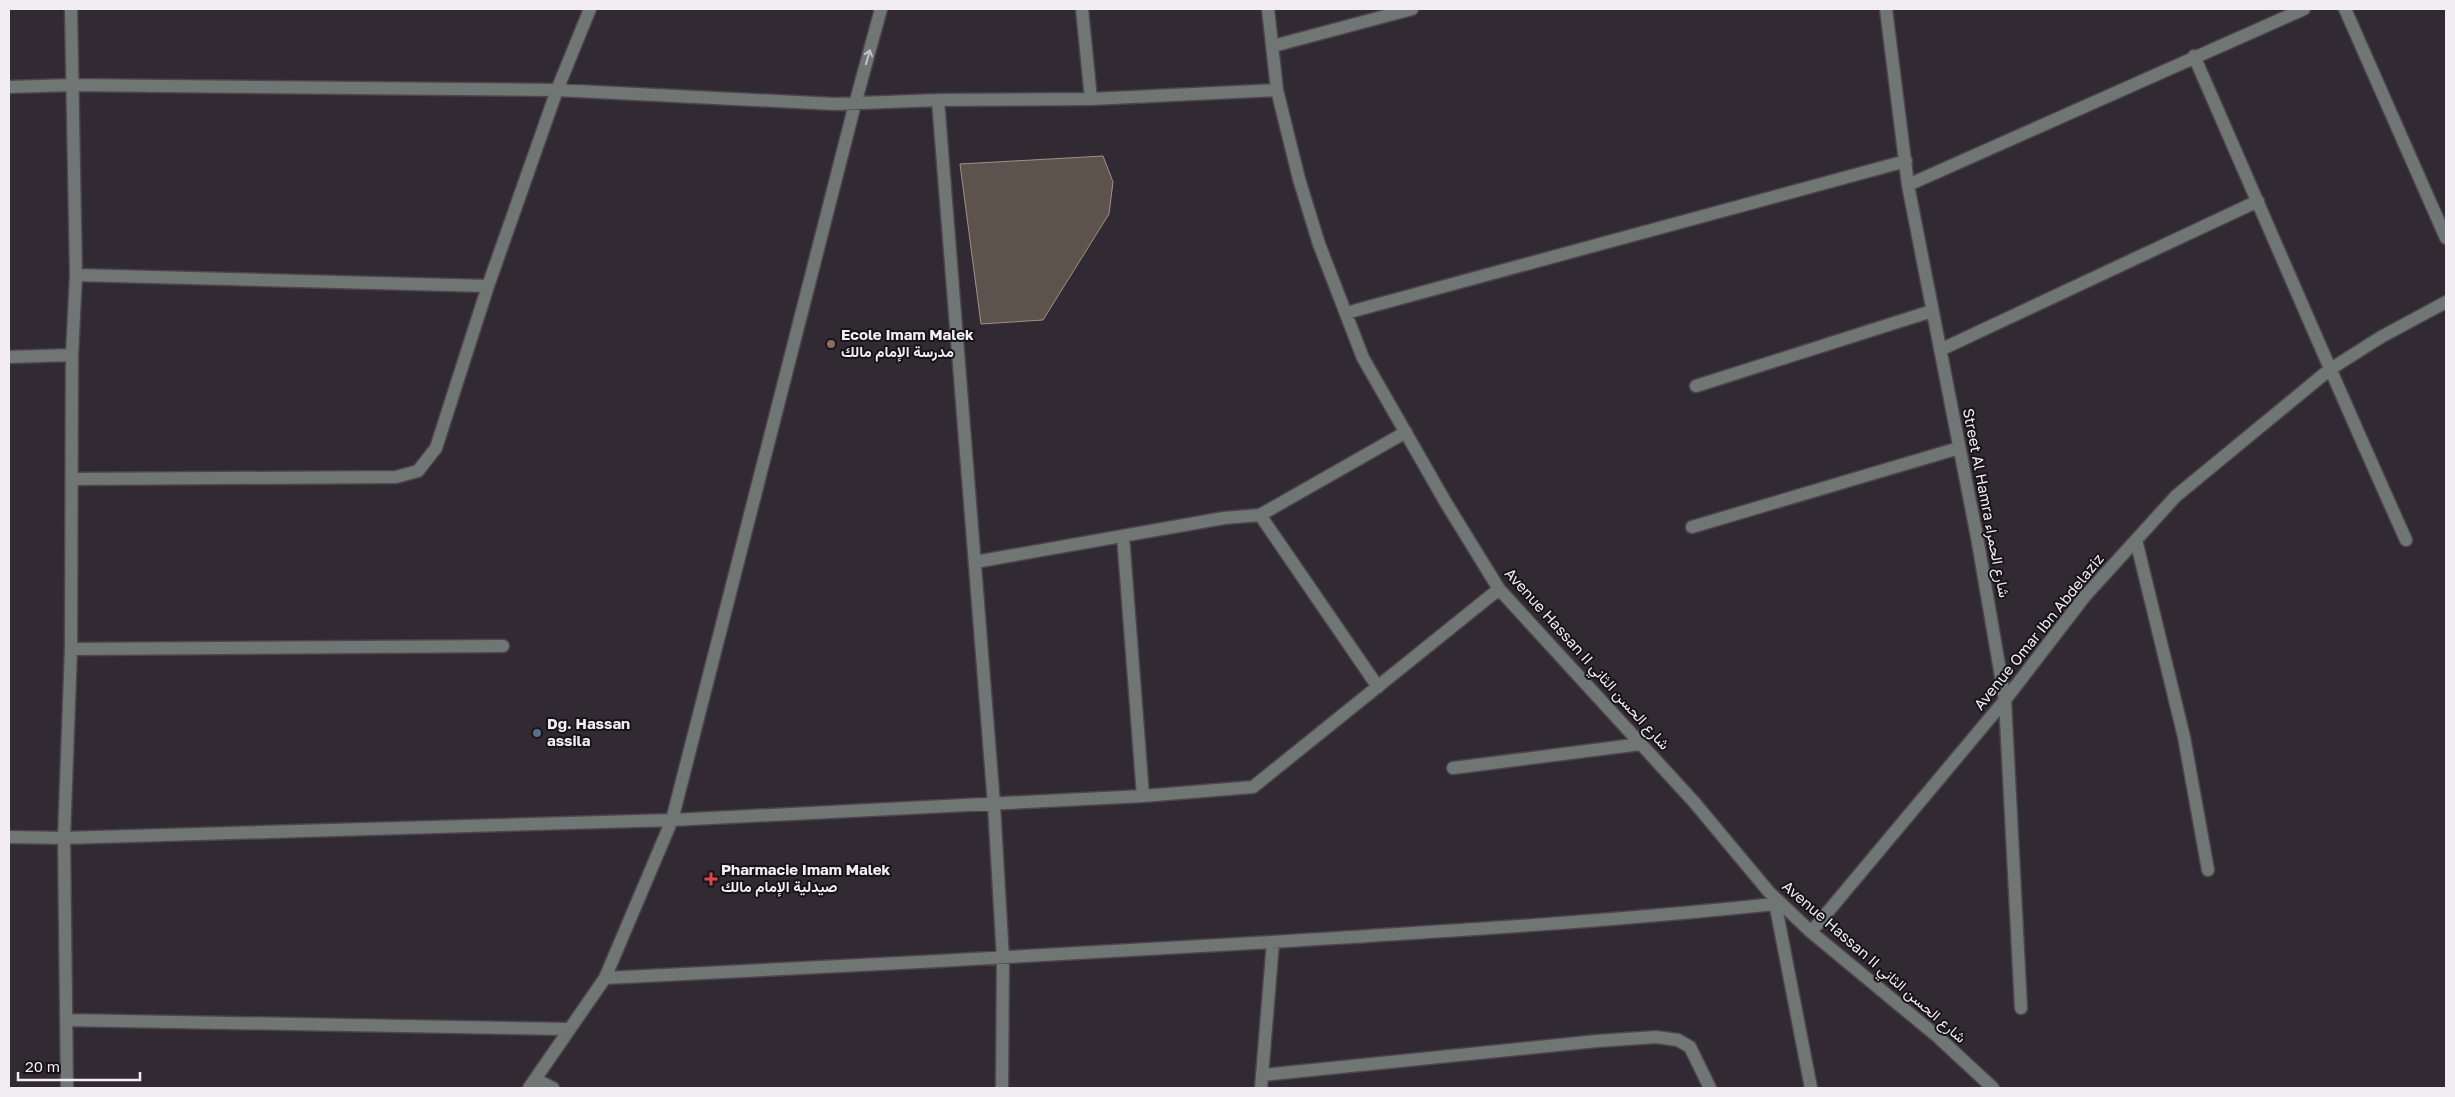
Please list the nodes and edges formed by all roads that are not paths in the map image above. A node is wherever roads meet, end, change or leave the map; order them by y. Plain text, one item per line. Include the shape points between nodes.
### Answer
1 (71, 9) edge
2 (590, 9) edge
3 (881, 9) edge
4 (1082, 9) edge
5 (1268, 9) edge
6 (1412, 9) edge
7 (1886, 9) edge
8 (2304, 9) edge
9 (2345, 9) edge
10 (1273, 46) junction
11 (2194, 56) junction
12 (72, 85) junction
13 (9, 87) edge
14 (557, 90) junction
15 (1277, 90) junction
16 (1090, 99) junction
17 (938, 100) junction
18 (855, 104) junction
19 (1906, 161) junction
20 (1908, 186) junction
21 (2258, 201) junction
22 (2446, 238) edge
23 (76, 275) junction
24 (488, 286) junction
25 (2446, 302) edge
26 (1932, 311) junction
27 (1346, 313) junction
28 (1940, 350) junction
29 (72, 355) junction
30 (9, 357) edge
31 (2329, 370) junction
32 (1696, 386) dead end
33 (1406, 432) junction
34 (1959, 448) junction
35 (72, 479) junction
36 (1260, 515) junction
37 (1692, 528) dead end
38 (1124, 536) junction
39 (2136, 540) junction
40 (2406, 540) dead end
41 (975, 562) junction
42 (1499, 589) junction
43 (503, 646) dead end
44 (71, 649) junction
45 (1378, 687) junction
46 (2005, 700) junction
47 (1641, 744) junction
48 (1453, 768) dead end
49 (1143, 796) junction
50 (994, 805) junction
51 (672, 820) junction
52 (9, 836) edge
53 (64, 838) junction
54 (2208, 870) dead end
55 (1774, 900) junction
56 (1811, 932) junction
57 (1273, 942) junction
58 (1003, 959) junction
59 (606, 978) junction
60 (2021, 1008) dead end
61 (66, 1020) junction
62 (569, 1029) junction
63 (1262, 1082) edge
64 (532, 1084) edge
65 (67, 1088) edge
66 (553, 1088) edge
67 (1002, 1088) edge
68 (1710, 1088) edge
69 (1812, 1088) edge
70 (1993, 1088) edge

1 - 12 street
2 - 14 street
18 -> 3 street
4 - 16 street
5 - 10 street, Avenue Hassan II شارع الحسن الثاني
6 - 10 street
7 - 19 street, Street Al Hamra شارع الحمراء
8 - 11 street
9 - 22 street
10 - 15 street, Avenue Hassan II شارع الحسن الثاني
11 - 20 street
11 - 21 street
12 - 13 street
12 - 14 street
12 - 23 street
14 - 18 street
14 - 24 street
15 - 16 street
15 - 27 street, Avenue Hassan II شارع الحسن الثاني via 1316,235
16 - 17 street
17 - 18 street
17 - 41 street
18 - 51 street
19 - 20 street, Street Al Hamra شارع الحمراء
19 - 27 street
20 - 26 street, Street Al Hamra شارع الحمراء
21 - 28 street
21 - 31 street
23 - 24 street
23 - 29 street
24 - 35 street via 436,448 418,471 396,477
25 - 31 street, Avenue Omar Ibn Abdelaziz
26 - 28 street, Street Al Hamra شارع الحمراء
26 - 32 street
27 - 33 street, Avenue Hassan II شارع الحسن الثاني via 1363,358
28 - 34 street, Street Al Hamra شارع الحمراء
29 - 30 street
29 - 35 street
31 - 39 street, Avenue Omar Ibn Abdelaziz via 2176,496
31 - 40 street
33 - 36 street
33 - 42 street, Avenue Hassan II شارع الحسن الثاني
34 - 37 street
34 - 46 street, Street Al Hamra شارع الحمراء via 1978,537
35 - 44 street
36 - 38 street via 1224,518
36 - 45 street
38 - 41 street
38 - 49 street
39 - 46 street, Avenue Omar Ibn Abdelaziz via 2085,596
39 - 54 street via 2184,737
41 - 50 street
42 - 45 street
42 - 47 street, Avenue Hassan II شارع الحسن الثاني
43 - 44 street
44 - 53 street
45 - 49 street via 1253,787
46 - 56 street, Avenue Omar Ibn Abdelaziz
46 - 60 street, Street Al Hamra شارع الحمراء
47 - 48 street
47 - 55 street, Avenue Hassan II شارع الحسن الثاني via 1694,802
49 - 50 street
50 - 51 street
50 - 58 street
51 - 53 street
51 - 59 street
52 - 53 street
53 - 61 street
55 - 56 street, Avenue Hassan II شارع الحسن الثاني
55 - 57 street via 1674,915
55 - 69 street
56 - 70 street, Avenue Hassan II شارع الحسن الثاني via 1938,1037
57 - 58 street
57 - 63 street
58 - 59 street
58 - 67 street
59 - 62 street
61 - 62 street
61 - 65 street
62 - 64 street
63 - 68 street via 1597,1041 1656,1037 1678,1040 1690,1047
64 - 66 street

